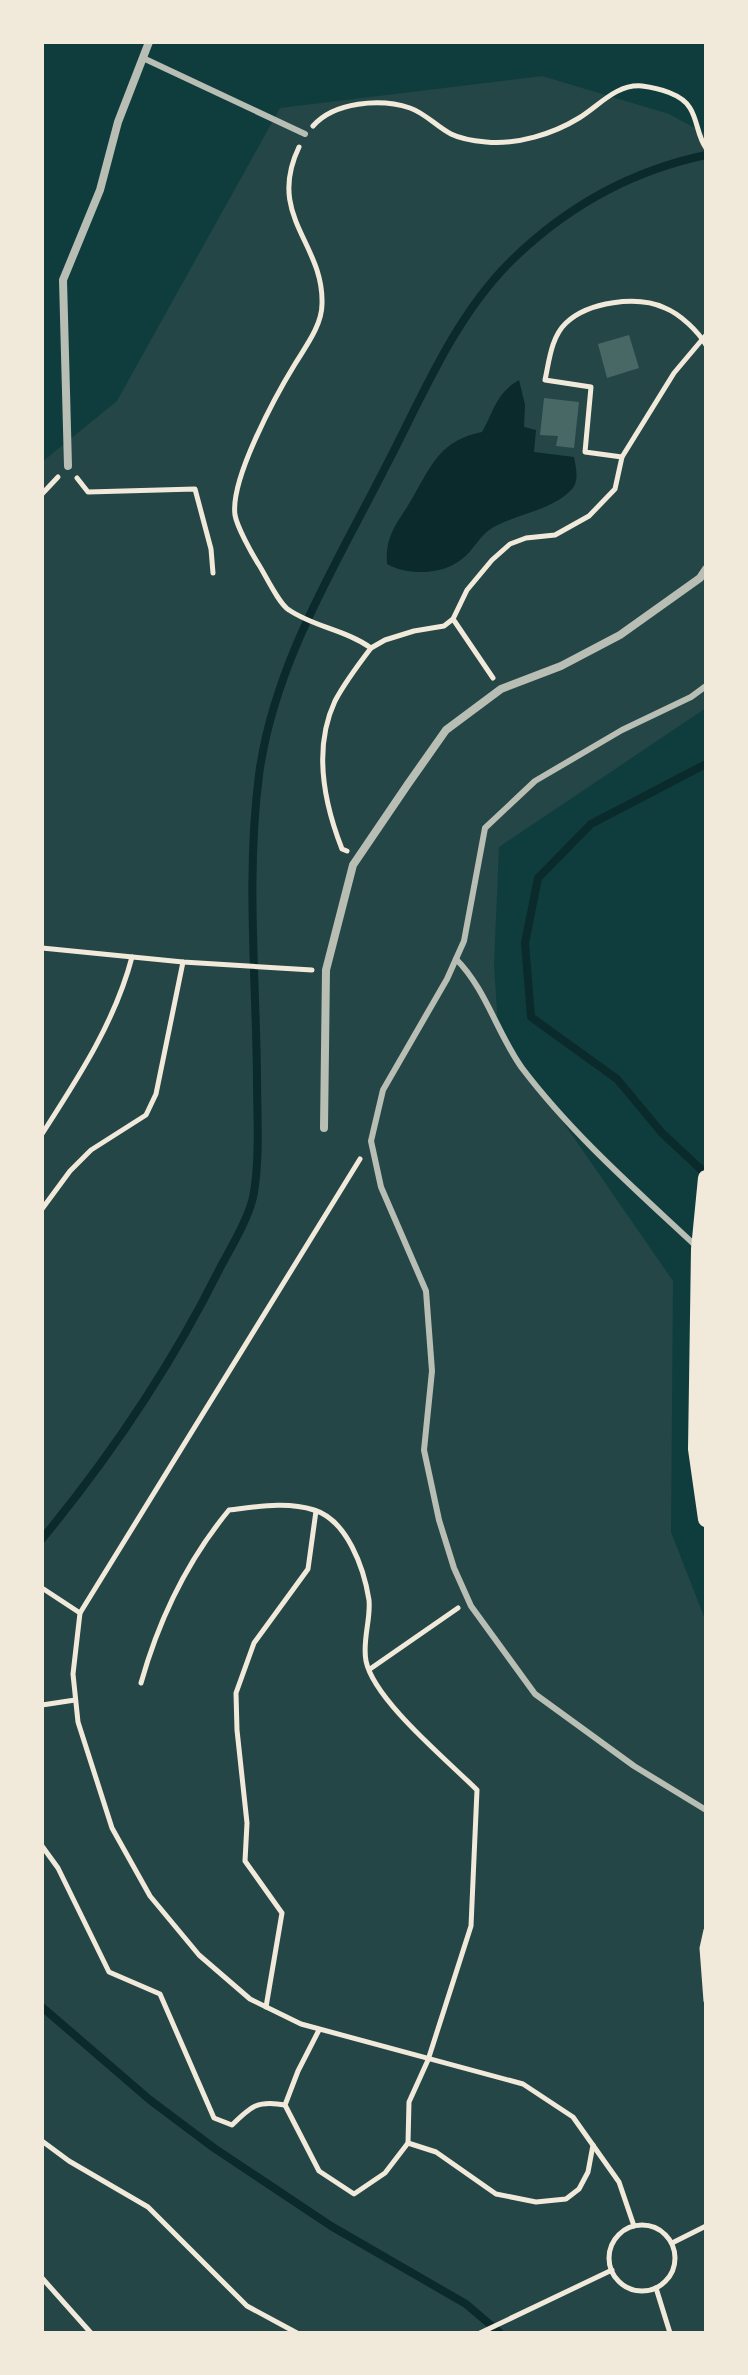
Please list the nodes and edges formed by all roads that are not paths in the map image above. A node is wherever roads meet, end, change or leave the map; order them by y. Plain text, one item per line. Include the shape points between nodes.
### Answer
1 (149, 42) edge
2 (143, 58) junction
3 (305, 134) road end
4 (68, 466) road end
5 (706, 569) edge
6 (706, 686) edge
7 (456, 959) junction
8 (324, 1128) dead end
9 (706, 1178) edge
10 (699, 1249) junction
11 (702, 1270) edge
12 (706, 1519) edge
13 (706, 1810) edge

1 - 2 street
2 - 3 lane
2 - 4 street via 100,190 63,280
5 - 8 street via 620,635 501,689 446,730 358,857 326,970
6 - 7 lane via 535,781 485,828
7 - 10 lane via 540,1091
7 - 13 lane via 383,1090 371,1141 381,1187 426,1291 432,1371 424,1450 439,1520 468,1601 535,1694 634,1766
9 - 10 main road
10 - 11 main road
11 - 12 main road via 696,1449

